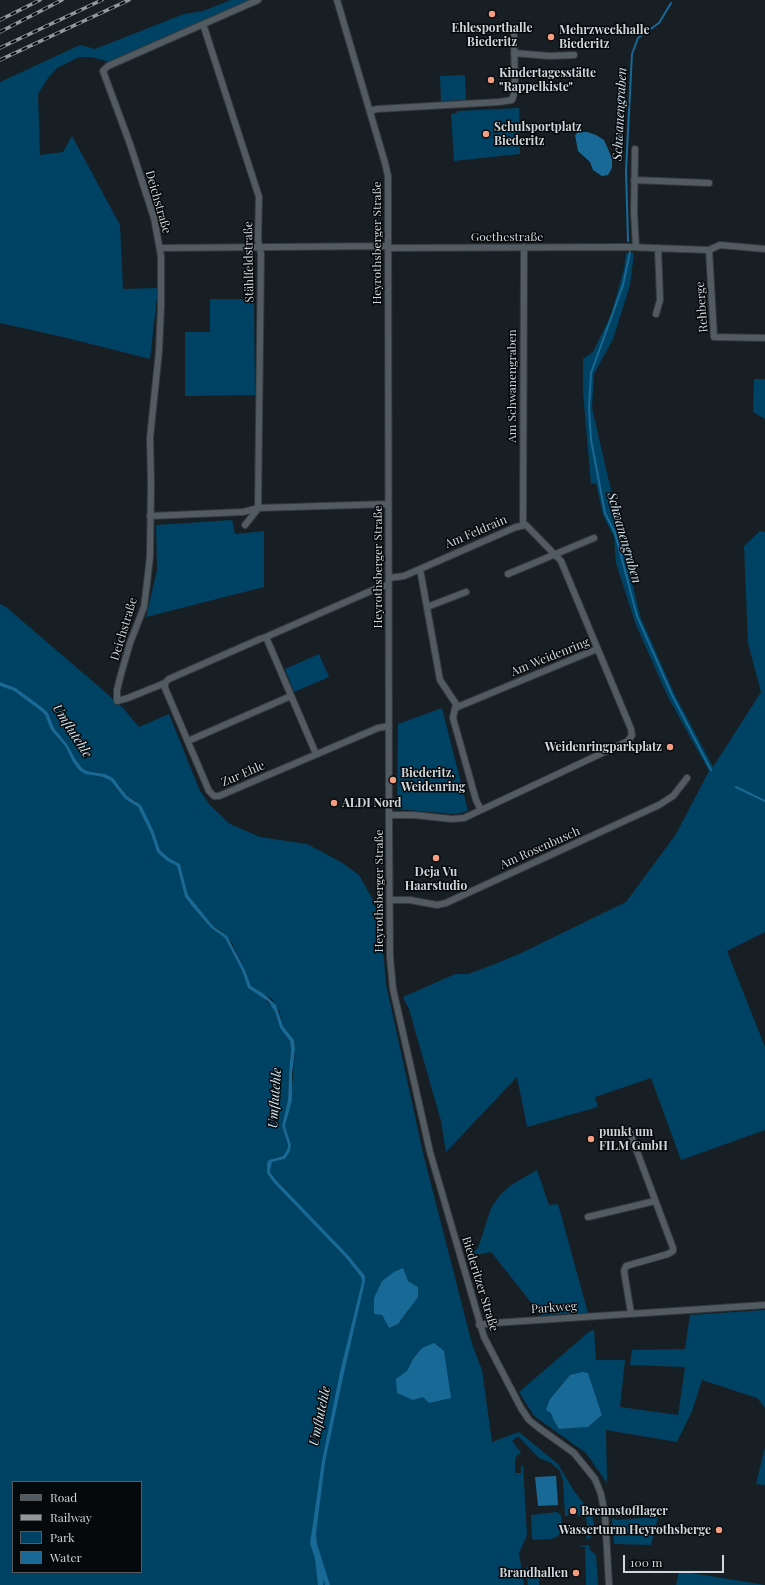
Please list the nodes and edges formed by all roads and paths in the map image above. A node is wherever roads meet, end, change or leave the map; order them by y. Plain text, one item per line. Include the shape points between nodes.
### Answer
1 (258, 0) edge
2 (337, 0) edge
3 (203, 24) junction
4 (514, 36) dead end
5 (514, 53) junction
6 (574, 56) dead end
7 (370, 111) junction
8 (636, 149) dead end
9 (634, 180) junction
10 (709, 183) dead end
11 (259, 247) junction
12 (388, 247) junction
13 (636, 247) junction
14 (160, 248) junction
15 (524, 248) junction
16 (658, 248) junction
17 (765, 249) edge
18 (709, 250) junction
19 (656, 314) dead end
20 (765, 338) edge
21 (388, 504) junction
22 (258, 508) junction
23 (150, 516) junction
24 (523, 524) junction
25 (245, 525) dead end
26 (594, 538) dead end
27 (555, 554) junction
28 (420, 569) junction
29 (508, 574) dead end
30 (389, 578) junction
31 (388, 586) junction
32 (466, 592) dead end
33 (427, 607) junction
34 (266, 637) junction
35 (597, 648) junction
36 (164, 683) junction
37 (291, 696) junction
38 (458, 706) junction
39 (389, 726) junction
40 (188, 741) junction
41 (316, 754) junction
42 (687, 778) dead end
43 (481, 810) junction
44 (389, 815) junction
45 (390, 900) junction
46 (400, 1024) joint
47 (629, 1130) dead end
48 (656, 1200) junction
49 (588, 1216) dead end
50 (765, 1305) edge
51 (631, 1313) junction
52 (479, 1325) junction
53 (609, 1585) edge

1 - 3 street, Deichstraße
2 - 7 street, Heyrothsberger Straße
3 - 11 street, Stählfeldstraße via 259,197
3 - 14 street, Deichstraße via 103,70 154,218
4 - 5 street
5 - 6 street
5 - 7 street via 515,91 512,100
7 - 12 street, Heyrothsberger Straße via 387,172
8 - 9 street
9 - 10 street
9 - 13 street
11 - 12 street, Goethestraße
11 - 14 street, Goethestraße
11 - 22 street, Stählfeldstraße via 261,262
12 - 15 street, Goethestraße
12 - 21 street, Heyrothsberger Straße
13 - 15 street, Goethestraße
13 - 16 street
14 - 23 street, Deichstraße via 161,307 158,370 150,438
15 - 24 street, Am Schwanengraben
16 - 18 street
16 - 19 street via 660,300
17 - 18 street via 720,245
18 - 20 street, Rehberge via 714,337
21 - 22 street
21 - 30 street, Heyrothsberger Straße
22 - 23 street via 243,512
22 - 25 street
23 - 36 street, Deichstraße via 146,597 121,674 117,701
24 - 27 street, Am Feldrain
24 - 28 street, Am Feldrain
26 - 27 street
27 - 29 street
27 - 35 street, Am Feldrain via 561,561
28 - 30 street, Am Feldrain via 404,576
28 - 33 street
30 - 31 street, Heyrothsberger Straße
31 - 34 street via 382,586
31 - 39 street, Heyrothsberger Straße
32 - 33 street
33 - 38 street via 440,680
34 - 36 street
34 - 37 street
35 - 38 street, Am Weidenring
35 - 43 street, Am Weidenring via 631,729 631,738 628,742
36 - 40 street, Zur Ehle
37 - 40 street
37 - 41 street
38 - 43 street via 453,717
39 - 41 street, Zur Ehle via 378,728
39 - 44 street, Heyrothsberger Straße
40 - 41 street, Zur Ehle via 209,791 214,796 220,796
42 - 45 street, Am Rosenbusch via 673,796 659,805 446,903 437,905 410,900
43 - 44 street, Am Weidenring via 458,819
44 - 45 street, Heyrothsberger Straße
45 - 46 street, Heyrothsberger Straße via 391,972
46 - 52 street, Biederitzer Straße via 430,1152
47 - 48 street
48 - 49 street
48 - 51 street via 673,1251 626,1266 624,1271
50 - 51 street, Parkweg
51 - 52 street, Parkweg
52 - 53 street, Biederitzer Straße via 529,1420 574,1453 595,1479 605,1515

